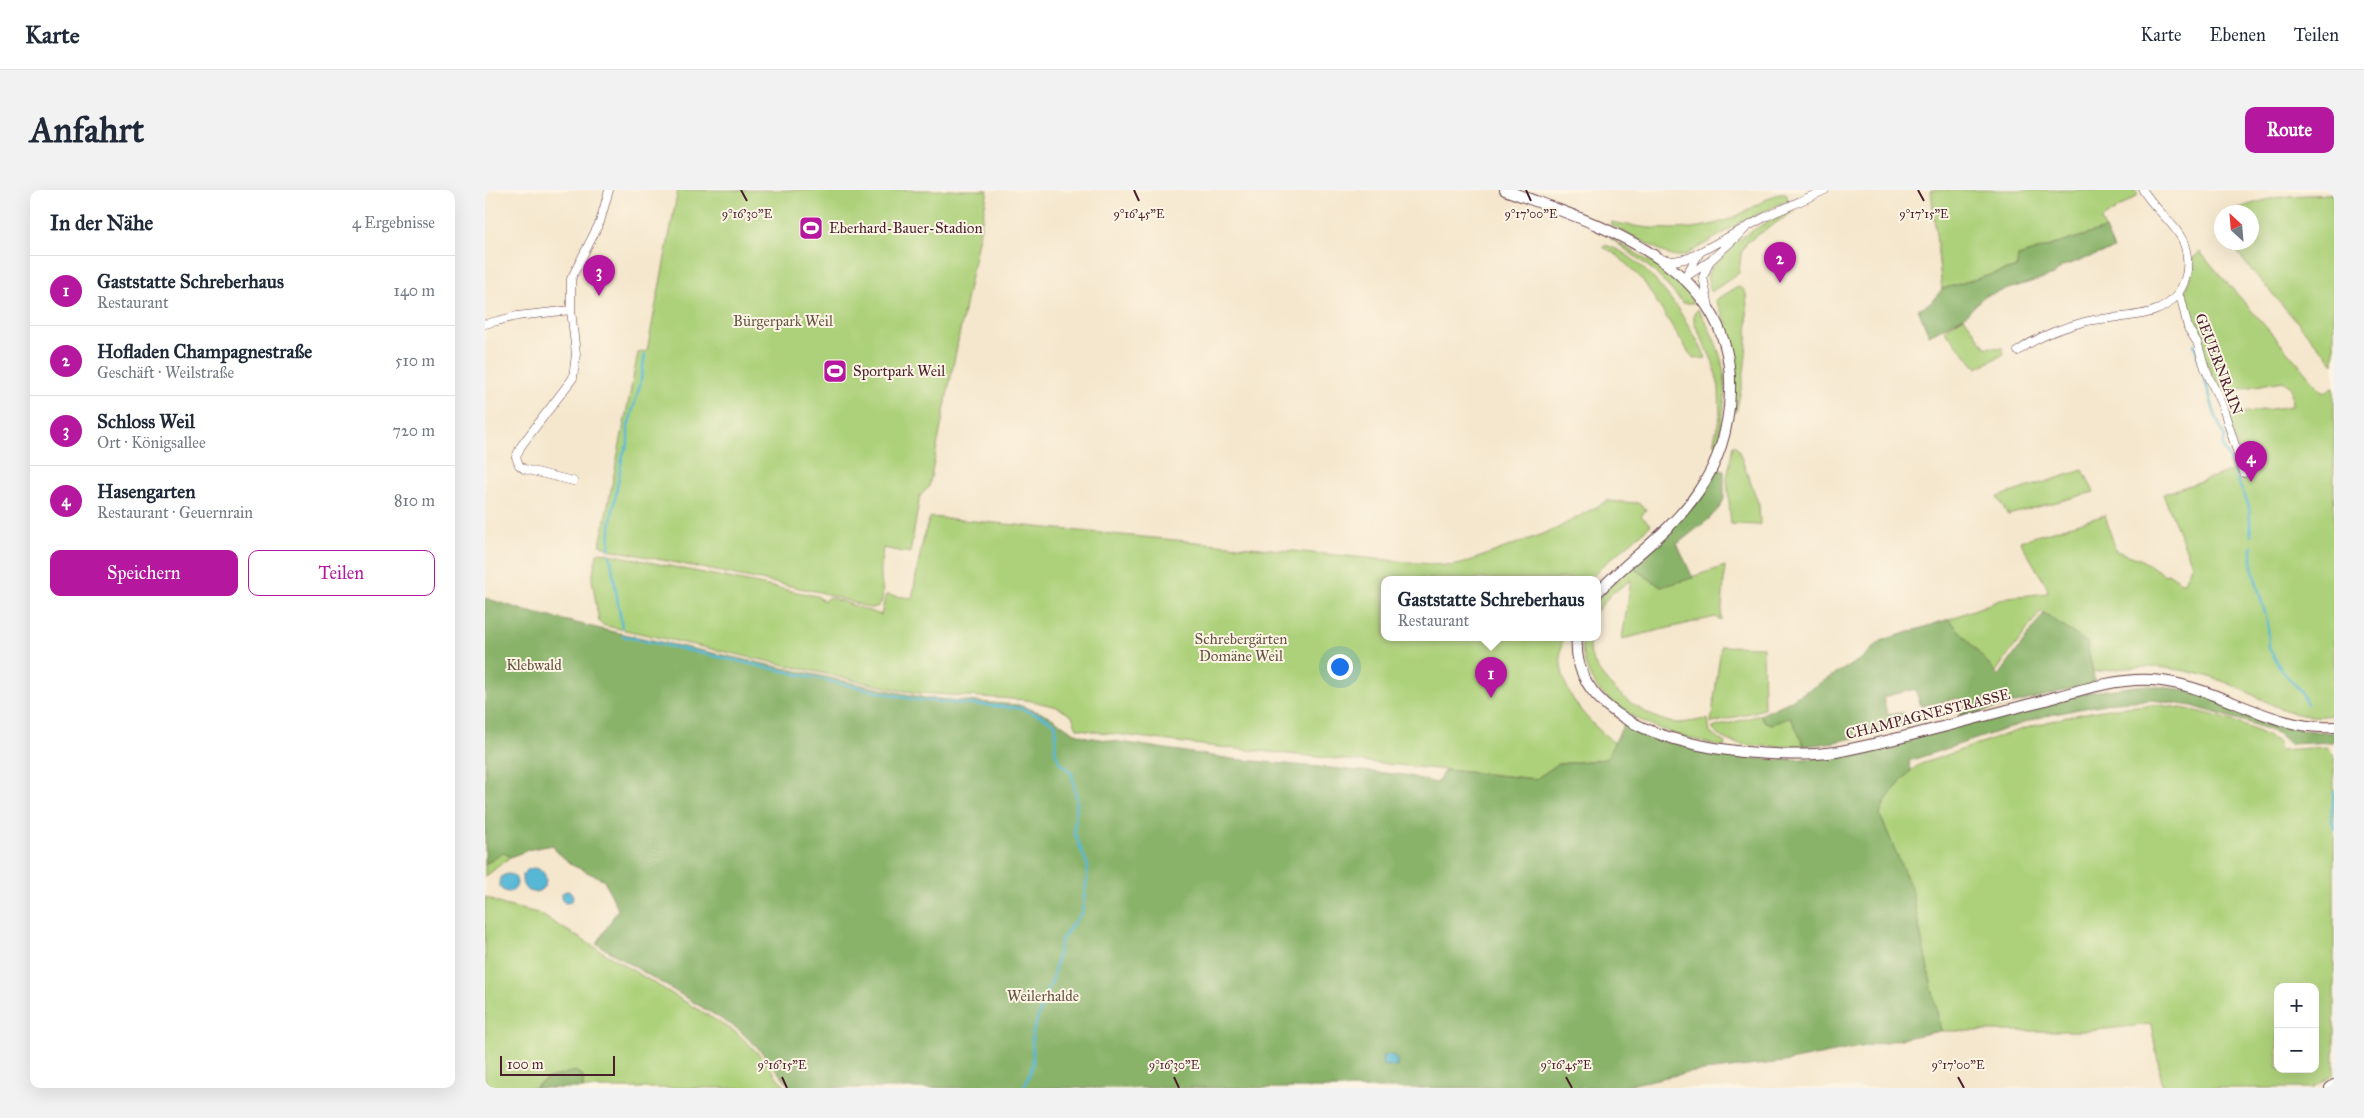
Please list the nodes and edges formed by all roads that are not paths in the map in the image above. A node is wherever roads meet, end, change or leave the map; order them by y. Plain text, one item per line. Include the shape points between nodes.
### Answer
1 (609, 190) edge
2 (1505, 190) edge
3 (1825, 190) edge
4 (2143, 190) edge
5 (1748, 226) junction
6 (1700, 252) junction
7 (1660, 259) junction
8 (1710, 261) junction
9 (1684, 278) junction
10 (1700, 287) junction
11 (2178, 294) junction
12 (571, 310) junction
13 (485, 324) edge
14 (2018, 351) dead end
15 (2244, 474) dead end
16 (573, 481) dead end
17 (1601, 589) edge
18 (1577, 641) edge
19 (2334, 727) edge
20 (2334, 1085) edge
21 (2330, 1088) edge

1 - 12 street via 600,222 573,274
2 - 7 main road via 1621,236
3 - 5 street
4 - 11 street via 2184,244 2187,271
5 - 6 street
5 - 8 street
6 - 7 street via 1679,261
6 - 9 street
7 - 9 main road
8 - 9 street
8 - 10 street
9 - 10 main road
10 - 17 main road via 1726,348 1730,376 1728,418 1720,450 1705,481 1685,509
11 - 14 street via 2153,313 2075,324 2039,338
11 - 15 street, GEUERNRAIN via 2188,328 2196,339 2223,408
12 - 13 street via 517,316
12 - 16 street via 576,354 573,378 516,457 524,469
18 - 19 main road, CHAMPAGNESTRASSE via 1579,662 1586,681 1613,710 1669,736 1708,748 1747,754 1798,756 1836,752 2091,688 2139,680 2196,688 2296,725
20 - 21 main road

